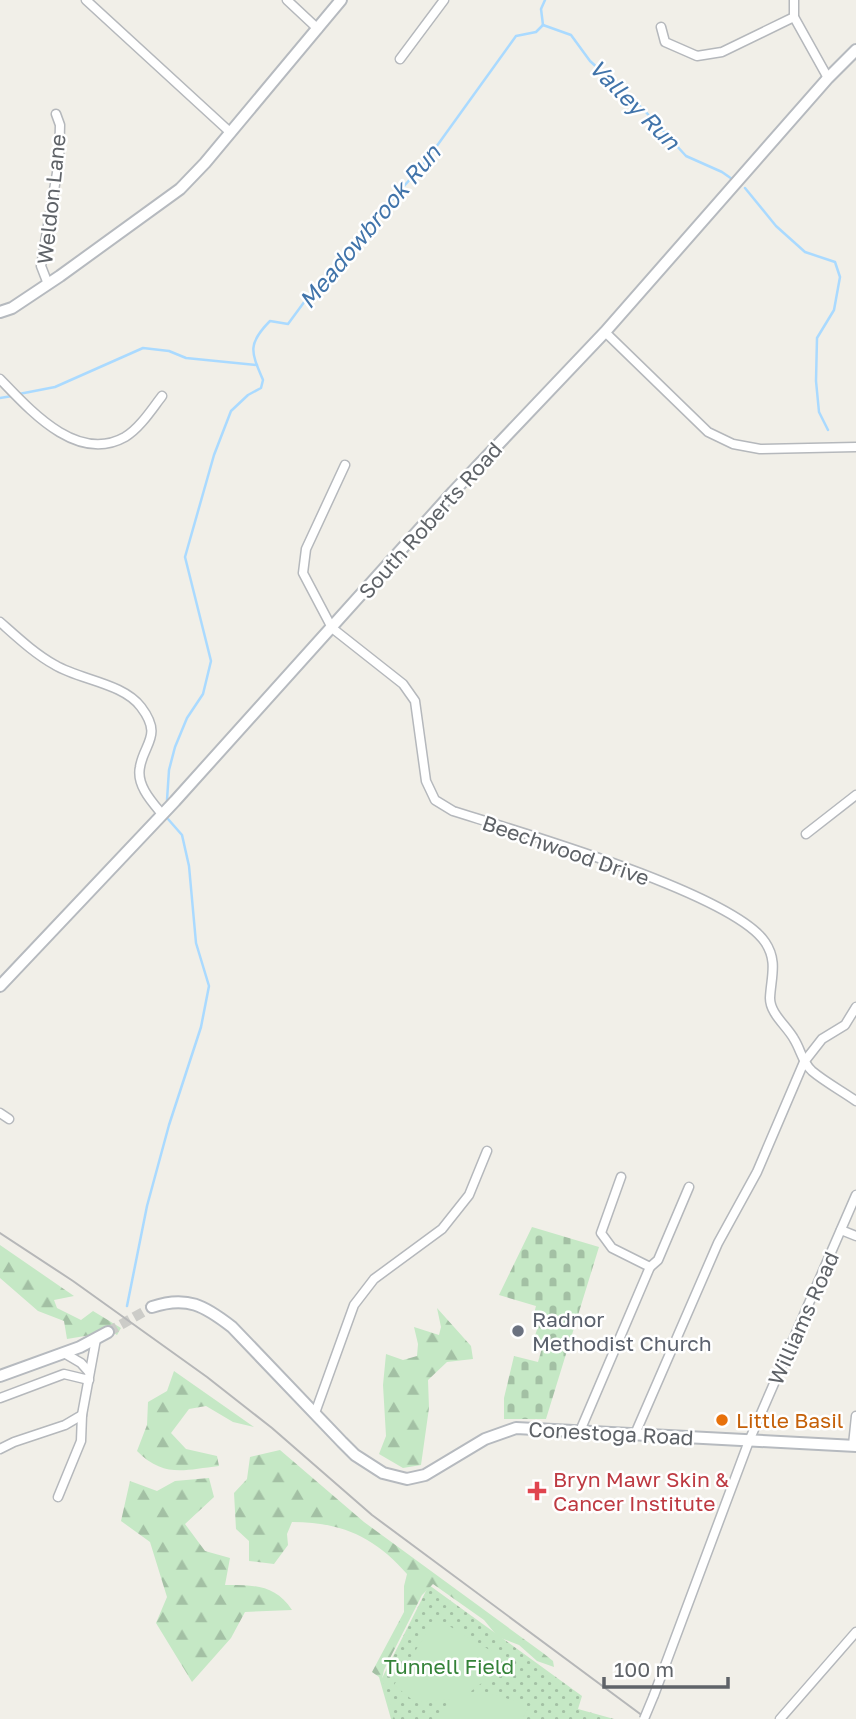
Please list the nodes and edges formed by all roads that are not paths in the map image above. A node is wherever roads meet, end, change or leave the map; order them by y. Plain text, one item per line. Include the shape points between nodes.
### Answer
1 (86, 0) edge
2 (286, 0) edge
3 (341, 0) edge
4 (444, 0) edge
5 (794, 0) edge
6 (793, 17) junction
7 (661, 27) dead end
8 (318, 29) junction
9 (856, 50) edge
10 (400, 59) dead end
11 (828, 78) junction
12 (56, 114) dead end
13 (231, 133) junction
14 (48, 284) junction
15 (0, 312) edge
16 (605, 332) junction
17 (0, 379) edge
18 (162, 396) dead end
19 (856, 447) edge
20 (345, 465) dead end
21 (0, 622) edge
22 (332, 628) junction
23 (856, 795) edge
24 (162, 814) junction
25 (806, 834) dead end
26 (0, 986) edge
27 (856, 1007) edge
28 (804, 1062) junction
29 (856, 1101) edge
30 (0, 1113) edge
31 (9, 1119) dead end
32 (487, 1151) dead end
33 (621, 1177) dead end
34 (689, 1187) dead end
35 (856, 1195) edge
36 (841, 1230) junction
37 (856, 1236) edge
38 (650, 1266) junction
39 (152, 1307) tunnel mouth
40 (108, 1332) tunnel mouth
41 (96, 1339) junction
42 (64, 1353) junction
43 (0, 1376) edge
44 (89, 1376) junction
45 (0, 1398) edge
46 (314, 1413) junction
47 (82, 1415) junction
48 (856, 1416) edge
49 (580, 1431) junction
50 (635, 1434) junction
51 (749, 1441) junction
52 (854, 1446) edge
53 (0, 1449) edge
54 (58, 1497) dead end
55 (856, 1632) edge
56 (644, 1719) edge
57 (780, 1719) edge

1 - 13 street
2 - 8 street
3 - 8 main road
4 - 10 street
5 - 6 street
6 - 7 street via 722,52 697,56 665,42
6 - 11 street
8 - 13 main road
9 - 11 main road, South Roberts Road
11 - 16 main road, South Roberts Road
12 - 14 street, Weldon Lane via 59,161 41,266
13 - 14 main road via 180,189
14 - 15 main road
16 - 19 street via 708,432 733,444 760,449
16 - 22 main road, South Roberts Road
17 - 18 street via 59,433 84,443 125,437
20 - 22 street via 306,549 303,573
21 - 24 street via 56,666 120,691 141,707 152,739 139,769 145,793
22 - 24 main road, South Roberts Road
22 - 28 street, Beechwood Drive via 402,684 415,701 426,780 435,800 453,811 675,887 752,927 770,951 774,967 770,1001
23 - 25 street
24 - 26 main road, South Roberts Road
27 - 28 street via 845,1025 822,1039
28 - 29 street
28 - 50 street
30 - 31 street
32 - 46 street via 469,1195 442,1229 374,1279 354,1305
33 - 38 street via 601,1233 612,1248
34 - 38 street via 659,1260
35 - 36 street, Williams Road
36 - 37 street
36 - 51 street, Williams Road
38 - 49 street
39 - 46 main road, Conestoga Road via 175,1303 204,1306 232,1327
40 - 41 main road
41 - 42 main road
41 - 44 street
42 - 43 main road
42 - 44 street
44 - 45 street via 64,1374
44 - 47 street
46 - 49 main road, Conestoga Road via 370,1466 407,1479 433,1471 501,1432 530,1427
47 - 53 street
47 - 54 street via 81,1441
48 - 52 street
49 - 50 main road, Conestoga Road
50 - 51 main road, Conestoga Road
51 - 52 main road, Conestoga Road
51 - 56 street, Williams Road, bridge
55 - 57 street

